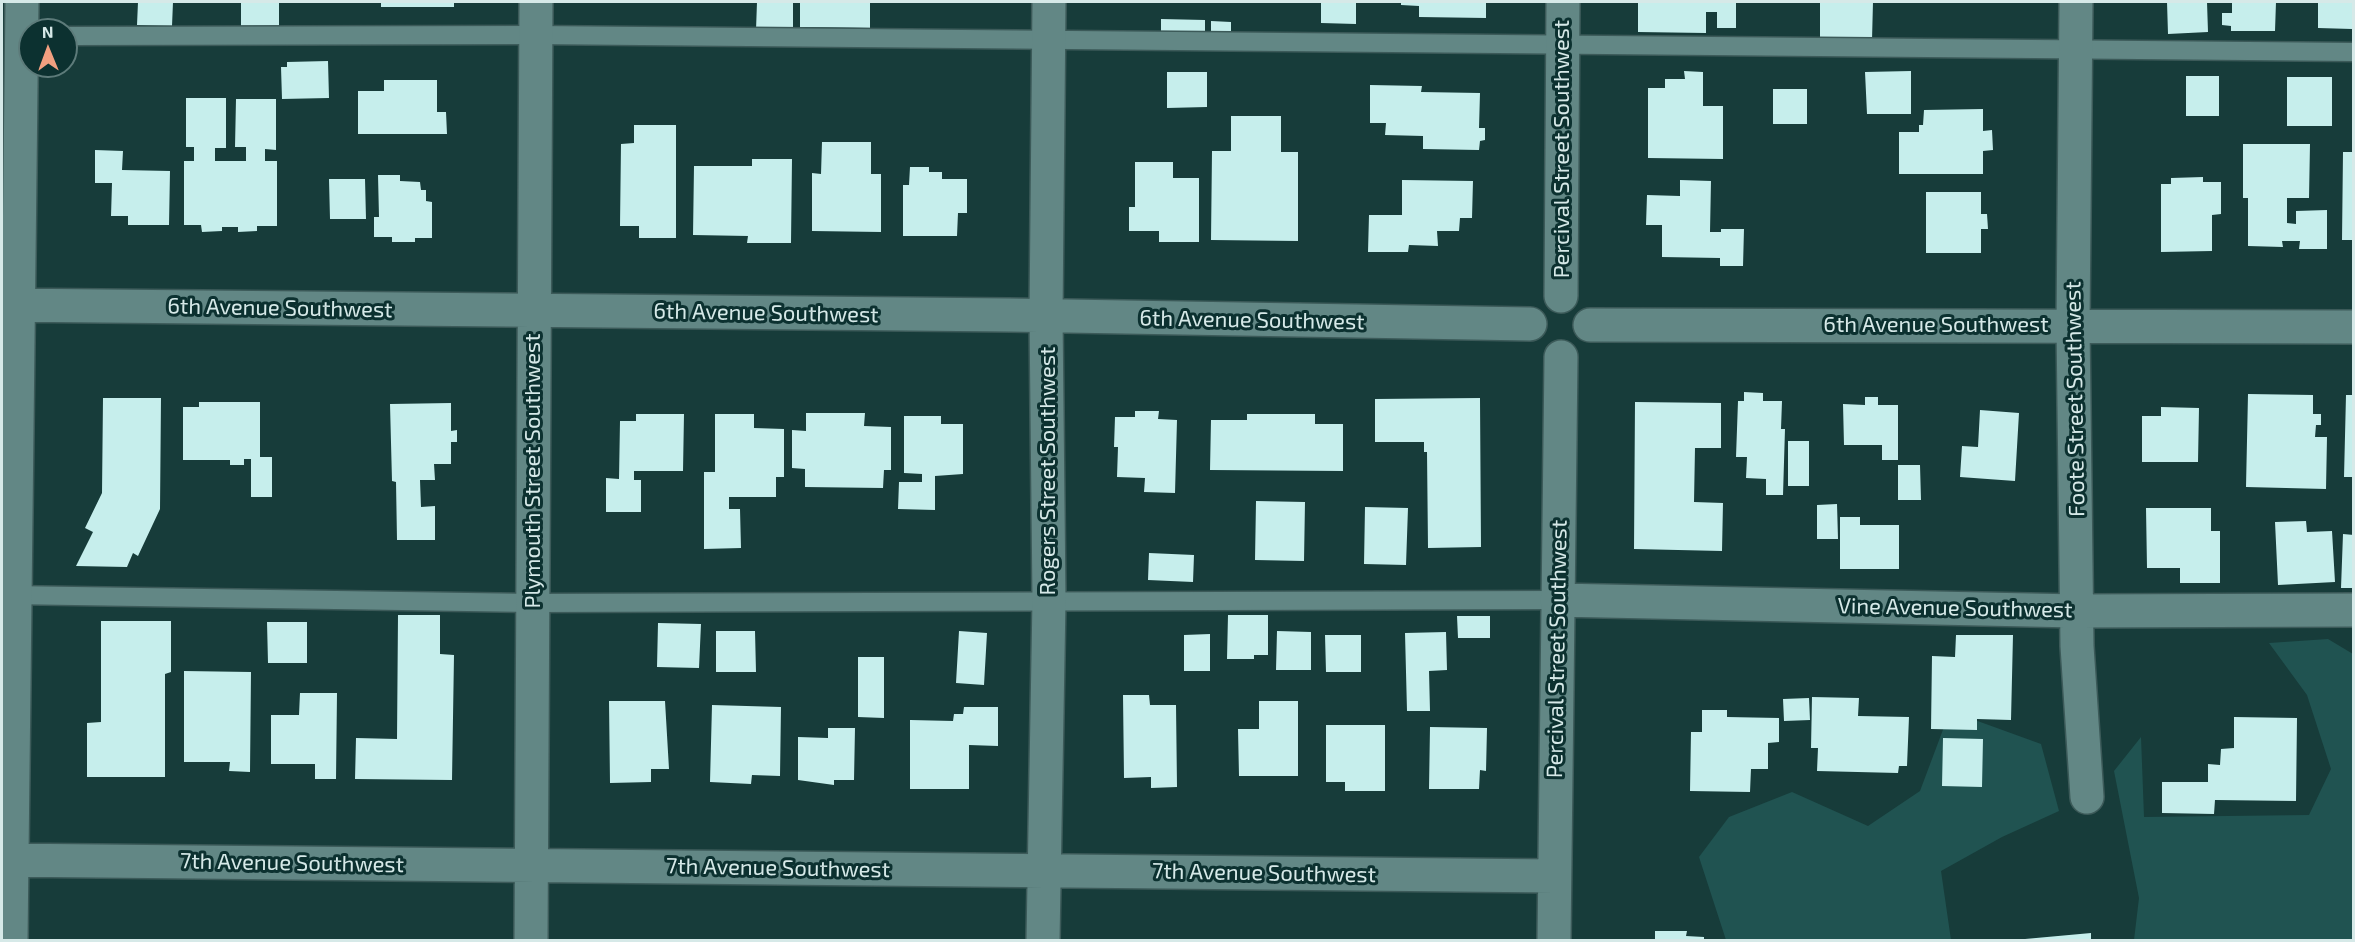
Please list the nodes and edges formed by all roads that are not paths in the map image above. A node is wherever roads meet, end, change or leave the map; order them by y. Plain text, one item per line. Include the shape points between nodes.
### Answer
1 (22, 2) edge
2 (536, 2) edge
3 (1049, 2) edge
4 (1563, 2) edge
5 (2076, 2) edge
6 (20, 18) edge
7 (535, 35) junction
8 (78, 36) edge
9 (18, 37) edge
10 (1048, 39) junction
11 (1562, 44) junction
12 (2075, 49) junction
13 (2354, 51) edge
14 (1561, 296) junction
15 (10, 305) edge
16 (534, 311) junction
17 (1046, 316) junction
18 (1530, 324) junction
19 (1590, 325) junction
20 (2073, 325) junction
21 (2354, 327) edge
22 (1561, 357) junction
23 (9, 595) edge
24 (1049, 600) junction
25 (1557, 600) junction
26 (532, 603) junction
27 (2354, 610) edge
28 (2077, 611) junction
29 (2087, 797) dead end
30 (7, 860) edge
31 (531, 865) junction
32 (1043, 871) junction
33 (1554, 876) junction
34 (11, 940) edge
35 (531, 940) edge
36 (1042, 940) edge
37 (1554, 940) edge

1 - 6 street
2 - 7 street, Plymouth Street Southwest
3 - 10 street, Rogers Street Southwest
4 - 11 street, Percival Street Southwest
5 - 12 street, Foote Street Southwest
7 - 8 lane
7 - 10 lane
7 - 16 street, Plymouth Street Southwest
9 - 15 street
10 - 11 lane
10 - 17 street, Rogers Street Southwest
11 - 12 lane
11 - 14 street, Percival Street Southwest
12 - 13 lane
12 - 20 street, Foote Street Southwest
14 - 18 street via 1541,303
14 - 19 street via 1580,304
15 - 16 street, 6th Avenue Southwest
15 - 23 street
16 - 17 street, 6th Avenue Southwest
16 - 26 street, Plymouth Street Southwest
17 - 18 street, 6th Avenue Southwest
17 - 24 street, Rogers Street Southwest
18 - 22 street via 1532,339 1538,347
19 - 20 street, 6th Avenue Southwest
19 - 22 street via 1587,341 1581,348
20 - 21 street, 6th Avenue Southwest
20 - 28 street, Foote Street Southwest
22 - 25 street, Percival Street Southwest
23 - 26 lane
23 - 30 street
24 - 25 lane
24 - 26 lane
24 - 32 street, Rogers Street Southwest
25 - 28 street, Vine Avenue Southwest
25 - 33 street, Percival Street Southwest
26 - 31 street, Plymouth Street Southwest
27 - 28 street, Vine Avenue Southwest
28 - 29 street, Foote Street Southwest
30 - 31 street, 7th Avenue Southwest
30 - 34 street
31 - 32 street, 7th Avenue Southwest
31 - 35 street, Plymouth Street Southwest
32 - 33 street, 7th Avenue Southwest
32 - 36 street, Rogers Street Southwest
33 - 37 street, Percival Street Southwest

